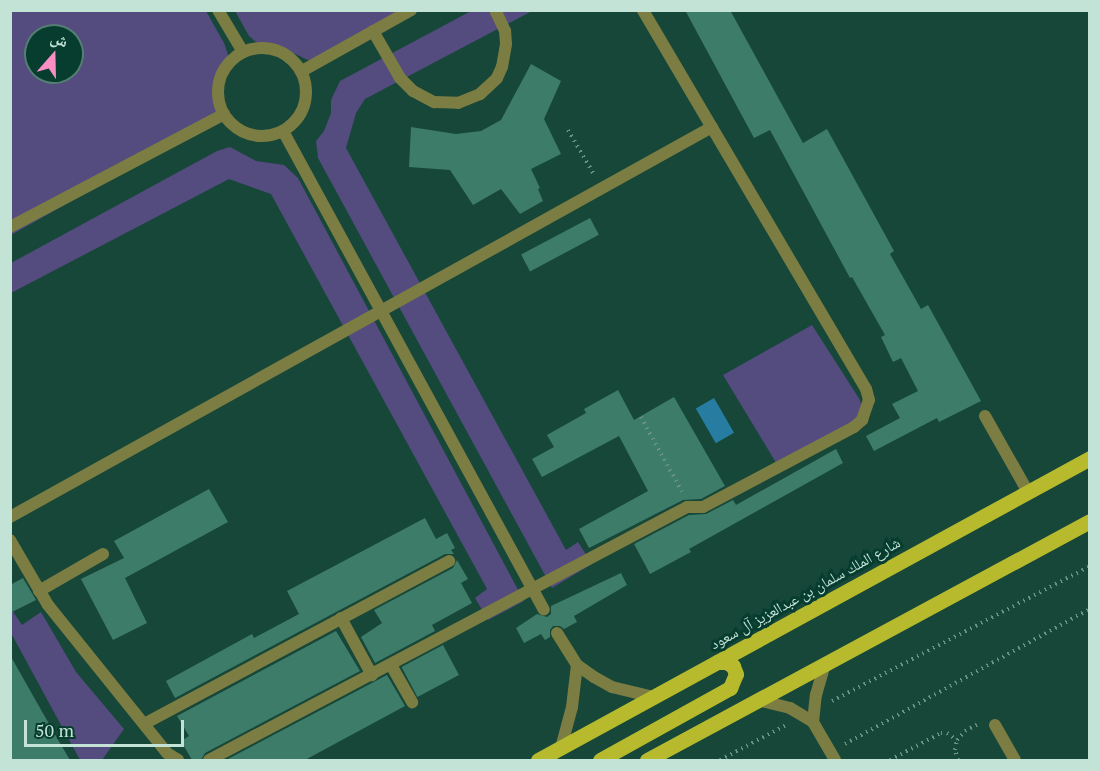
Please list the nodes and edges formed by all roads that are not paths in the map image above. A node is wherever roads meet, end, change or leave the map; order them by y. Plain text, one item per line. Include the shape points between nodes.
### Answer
1 (218, 10) edge
2 (411, 10) edge
3 (495, 10) edge
4 (643, 10) edge
5 (373, 31) junction
6 (243, 52) junction
7 (302, 71) junction
8 (224, 114) junction
9 (712, 127) junction
10 (284, 131) junction
11 (10, 227) edge
12 (382, 311) junction
13 (985, 416) dead end
14 (1089, 459) edge
15 (1028, 492) junction
16 (10, 517) edge
17 (1089, 521) edge
18 (10, 540) edge
19 (103, 554) dead end
20 (449, 561) dead end
21 (534, 590) junction
22 (39, 591) junction
23 (544, 610) dead end
24 (340, 618) junction
25 (557, 633) dead end
26 (717, 662) junction
27 (825, 664) junction
28 (391, 665) junction
29 (577, 665) junction
30 (372, 675) junction
31 (653, 697) junction
32 (758, 700) junction
33 (412, 702) dead end
34 (810, 716) junction
35 (990, 723) road end
36 (144, 724) junction
37 (561, 748) junction
38 (833, 756) edge
39 (178, 760) edge
40 (209, 760) edge
41 (538, 760) edge
42 (600, 760) edge
43 (647, 760) edge
44 (1015, 760) edge

1 - 6 lane
2 - 5 lane
3 - 5 lane via 505,32 506,56 502,67 497,78 480,94 458,102 434,102 413,91 400,78
4 - 9 lane
5 - 7 lane
6 - 7 lane via 269,48 293,60
6 - 8 lane via 222,72 218,101
7 - 10 lane via 307,98 298,117
8 - 10 lane via 244,132 271,136
8 - 11 lane
9 - 12 lane
9 - 21 lane via 867,389 867,411 854,427 703,507 690,507
10 - 12 lane
12 - 16 lane
12 - 21 lane
13 - 15 lane
14 - 15 main road, شارع الملك سلمان بن عبدالعزيز آل سعود
15 - 26 main road, شارع الملك سلمان بن عبدالعزيز آل سعود
17 - 27 main road
18 - 22 lane
19 - 22 lane
20 - 24 lane
21 - 23 lane
21 - 28 lane
22 - 36 lane
24 - 30 lane
24 - 36 lane
25 - 29 lane
26 - 31 main road, شارع الملك سلمان بن عبدالعزيز آل سعود
26 - 42 main road via 733,666 736,674 730,688
27 - 32 main road
27 - 34 lane
28 - 30 lane
28 - 33 lane
29 - 31 lane via 612,687
29 - 37 lane via 572,707
30 - 40 lane
31 - 37 main road, شارع الملك سلمان بن عبدالعزيز آل سعود
32 - 34 lane
32 - 43 main road
34 - 38 lane
35 - 44 lane
36 - 39 lane via 167,753
37 - 41 main road, شارع الملك سلمان بن عبدالعزيز آل سعود

